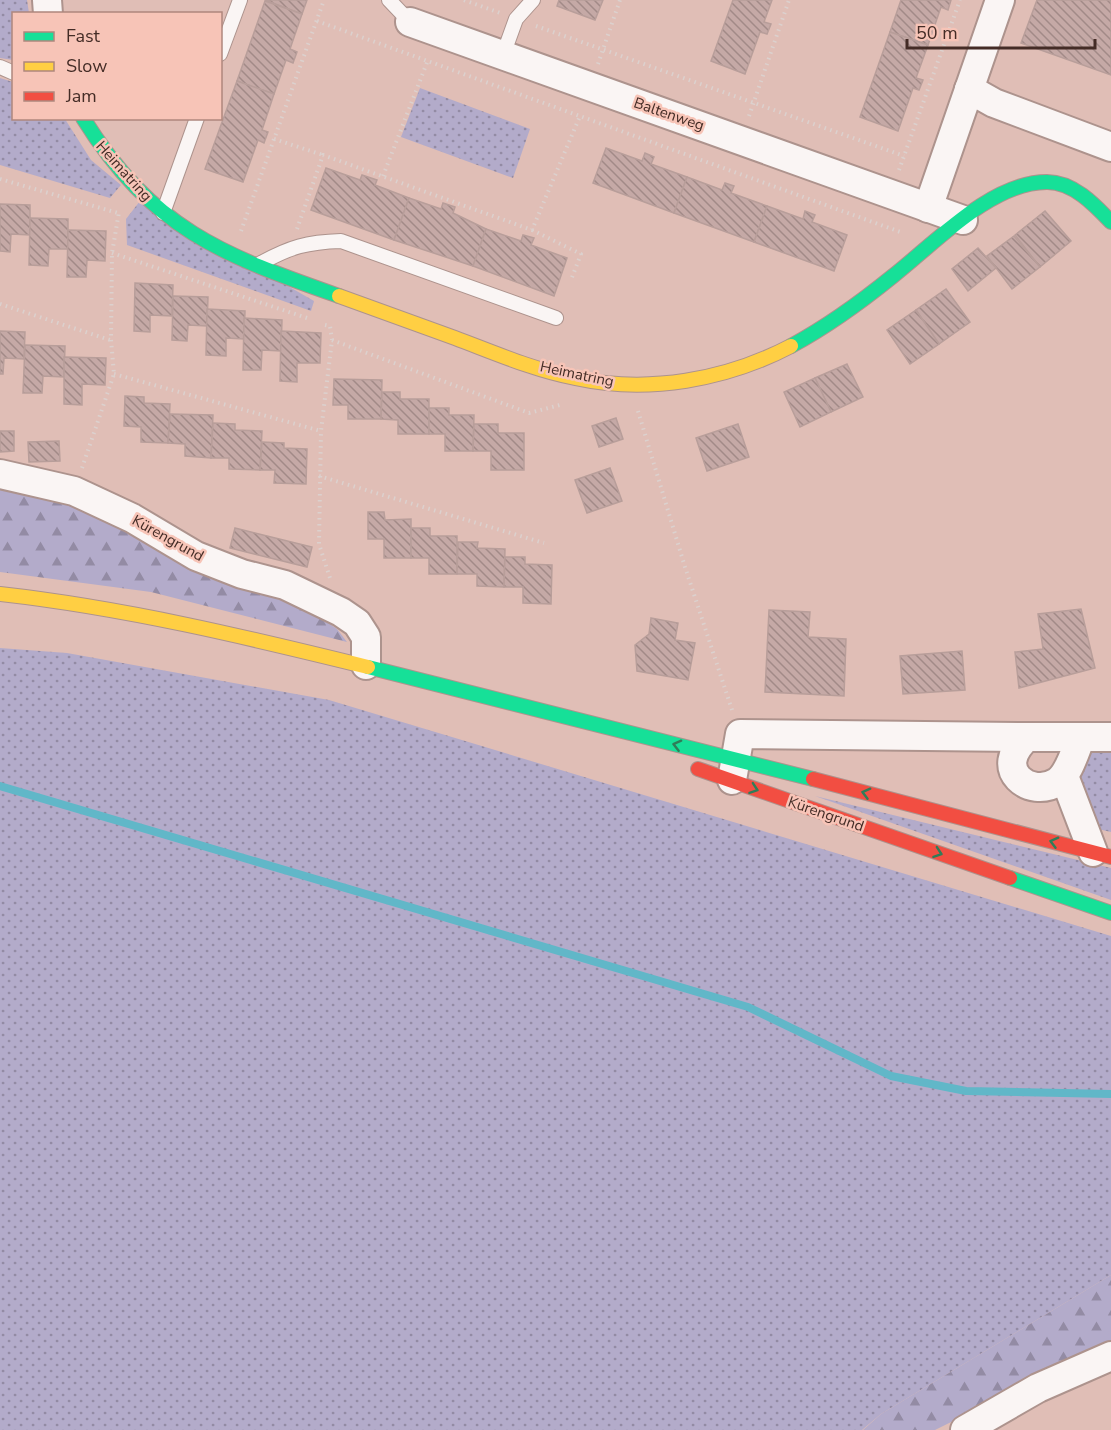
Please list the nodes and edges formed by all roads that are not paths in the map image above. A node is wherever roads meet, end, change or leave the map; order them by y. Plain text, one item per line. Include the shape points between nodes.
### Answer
1 (240, 0) edge
2 (389, 0) edge
3 (533, 0) edge
4 (1000, 0) edge
5 (410, 22) joint
6 (222, 49) edge
7 (503, 55) junction
8 (969, 89) junction
9 (84, 120) edge
10 (196, 120) edge
11 (1111, 147) edge
12 (928, 208) junction
13 (163, 213) junction
14 (963, 220) junction
15 (1111, 222) edge
16 (257, 266) junction
17 (556, 318) dead end
18 (0, 474) edge
19 (0, 594) edge
20 (366, 665) junction
21 (541, 712) junction
22 (1027, 737) junction
23 (1081, 737) junction
24 (1111, 737) edge
25 (665, 757) dead end
26 (736, 758) junction
27 (687, 765) dead end
28 (1064, 776) junction
29 (1102, 855) edge
30 (1111, 913) edge
31 (1111, 1356) edge
32 (965, 1430) edge

1 - 6 lane
2 - 5 lane
3 - 7 lane via 516,19
4 - 8 street
5 - 7 street, Baltenweg
7 - 12 street, Baltenweg
8 - 11 street via 994,103
8 - 12 street
9 - 13 main road, Heimatring via 97,142
10 - 13 lane
12 - 14 street, Baltenweg
13 - 16 main road, Heimatring via 211,245
14 - 15 main road, Heimatring via 998,195 1046,182 1086,196
14 - 16 main road, Heimatring via 835,319 782,350 742,367 681,381 630,385 593,382 554,372
16 - 17 lane via 290,247 341,241
18 - 20 street, Kürengrund via 74,491 132,518 196,556 285,585 341,612 357,623 366,636
19 - 20 main road, Kürengrund via 81,603 206,627
20 - 21 main road, Kürengrund
21 - 25 main road, Kürengrund
26 -> 21 main road, Kürengrund
22 - 23 street
22 - 26 street
22 - 28 street via 1012,756 1014,773 1028,784 1045,786
23 - 24 street
23 - 28 street
26 - 27 main road, Kürengrund
29 -> 26 main road, Kürengrund
26 -> 30 main road, Kürengrund
28 - 29 street
31 - 32 street via 1038,1388

